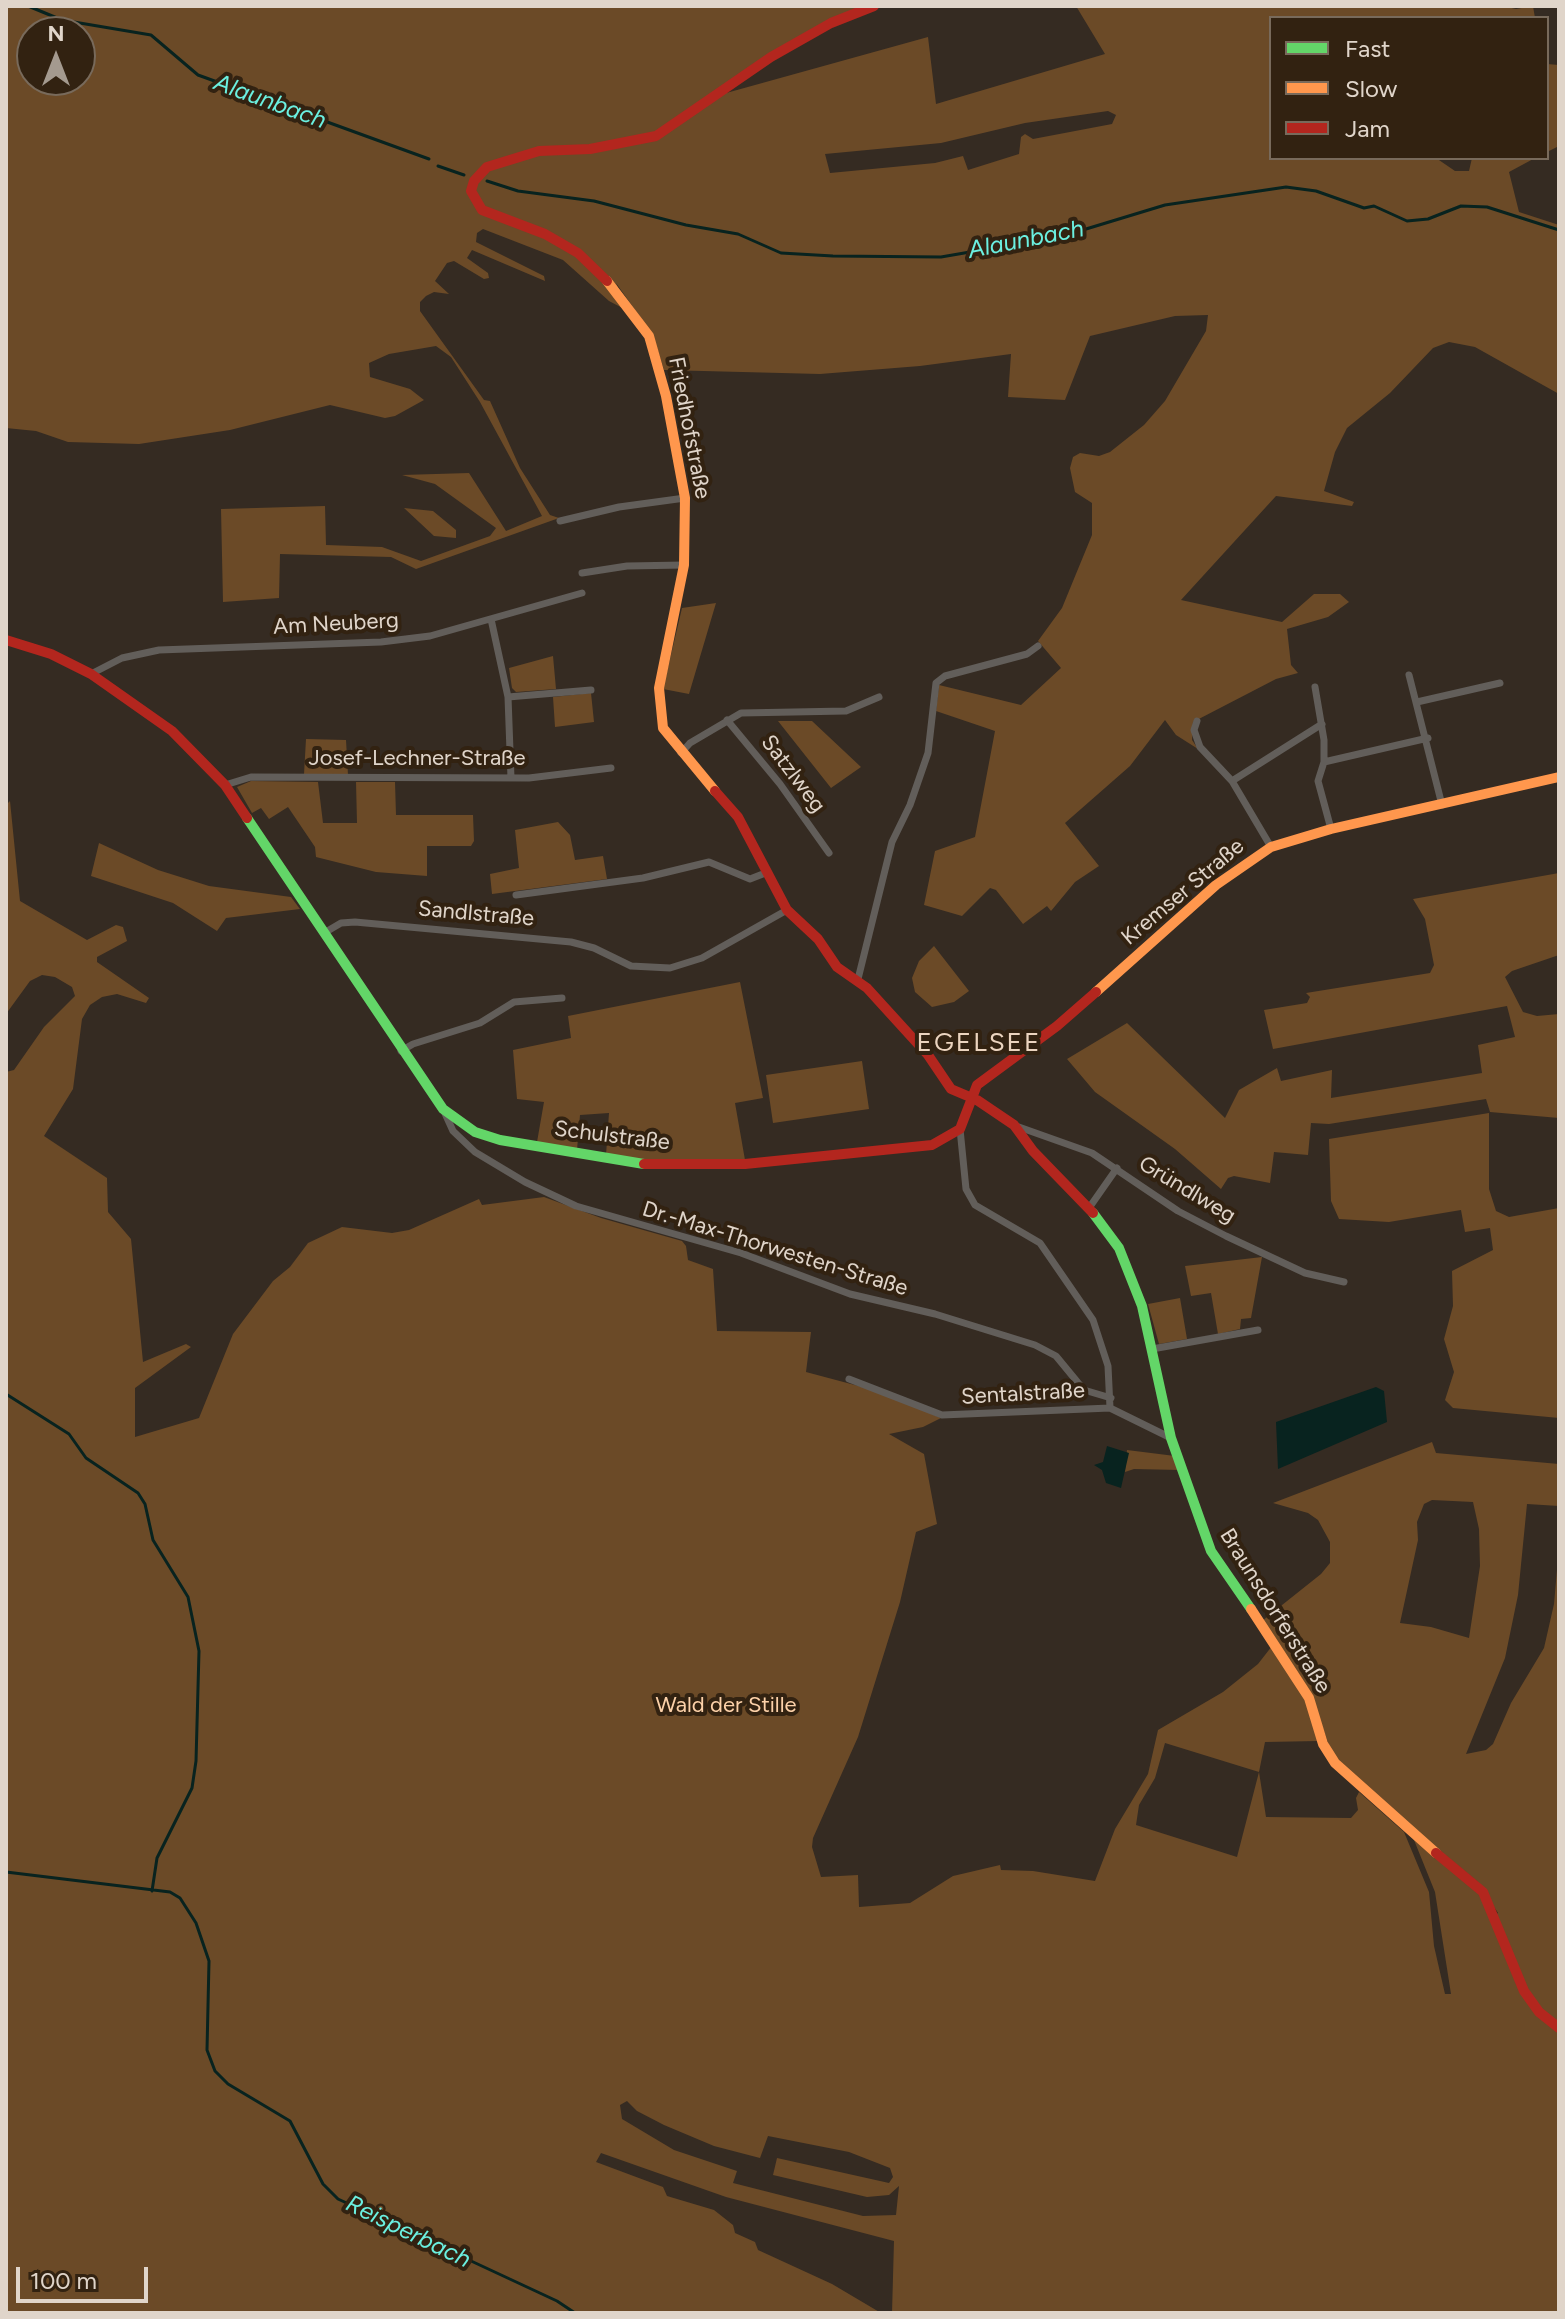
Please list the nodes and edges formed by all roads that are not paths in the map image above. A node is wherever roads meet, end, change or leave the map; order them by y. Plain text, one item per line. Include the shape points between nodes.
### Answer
1 (874, 6) edge
2 (685, 498) junction
3 (560, 521) dead end
4 (684, 565) junction
5 (582, 573) dead end
6 (582, 593) dead end
7 (491, 619) junction
8 (6, 640) edge
9 (1038, 646) dead end
10 (91, 674) junction
11 (1409, 675) dead end
12 (1500, 683) dead end
13 (1315, 687) dead end
14 (591, 690) dead end
15 (508, 697) junction
16 (879, 697) dead end
17 (1417, 702) junction
18 (727, 720) junction
19 (1197, 721) dead end
20 (1322, 724) junction
21 (1428, 738) junction
22 (681, 753) junction
23 (1324, 762) junction
24 (611, 768) dead end
25 (1559, 777) edge
26 (511, 778) junction
27 (1232, 781) junction
28 (225, 785) junction
29 (1442, 805) junction
30 (1331, 829) junction
31 (1271, 847) junction
32 (829, 853) dead end
33 (768, 872) junction
34 (516, 895) dead end
35 (787, 910) junction
36 (324, 933) junction
37 (858, 979) junction
38 (562, 998) dead end
39 (401, 1051) junction
40 (971, 1098) junction
41 (443, 1109) junction
42 (1014, 1125) junction
43 (960, 1129) junction
44 (1117, 1168) junction
45 (1089, 1208) junction
46 (1344, 1282) dead end
47 (1258, 1330) dead end
48 (1152, 1349) junction
49 (849, 1379) dead end
50 (1111, 1398) junction
51 (1110, 1408) junction
52 (1171, 1438) junction
53 (1559, 2028) edge

1 - 2 street, Friedhofstraße via 783,49 642,142 507,159 480,173 471,191 482,210 578,253 637,316 657,361
2 - 3 street
2 - 4 street, Friedhofstraße
4 - 5 street
4 - 22 street, Friedhofstraße via 659,688 663,728
6 - 7 street, Am Neuberg
7 - 10 street, Am Neuberg via 390,642 159,650 122,658
7 - 15 street
8 - 10 street
9 - 37 street via 936,683 928,753 892,842
10 - 28 street via 172,731
11 - 17 street
12 - 17 street
13 - 20 street
14 - 15 street
15 - 26 street
16 - 18 street, Satzlweg via 846,711 751,711
17 - 21 street
18 - 22 street, Satzlweg
18 - 32 street, Satzlweg
19 - 27 street via 1195,738
20 - 23 street
20 - 27 street
21 - 23 street
21 - 29 street
22 - 33 street, Friedhofstraße via 738,817
23 - 30 street via 1318,781
24 - 26 street, Josef-Lechner-Straße
25 - 29 street, Kremser Straße
26 - 28 street, Josef-Lechner-Straße via 251,777
27 - 31 street
28 - 36 street
29 - 30 street, Kremser Straße
30 - 31 street, Kremser Straße
31 - 40 street, Kremser Straße via 1216,885 1057,1026 985,1078
33 - 34 street via 750,879 709,862 643,878
33 - 35 street, Friedhofstraße
35 - 36 street, Sandlstraße via 702,958 670,968 631,966 571,942 355,922
35 - 37 street via 818,939 837,967
36 - 39 street, Schulstraße
37 - 40 street via 928,1055 951,1089
38 - 39 street via 514,1002 480,1023
39 - 41 street, Schulstraße
40 - 42 street, Braunsdorferstraße
40 - 43 street
41 - 43 street, Schulstraße via 475,1132 500,1140 650,1165 745,1164 932,1145
41 - 50 street, Dr.-Max-Thorwesten-Straße via 461,1141 556,1198 765,1261 850,1294 1035,1345 1056,1356 1084,1390
42 - 44 street, Gründlweg via 1092,1153
42 - 45 street, Braunsdorferstraße
43 - 50 street via 970,1198 1027,1233 1058,1265 1093,1320 1108,1366
44 - 45 street
44 - 46 street, Gründlweg via 1193,1220 1305,1273
45 - 48 street, Braunsdorferstraße via 1125,1262
47 - 48 street
48 - 52 street, Braunsdorferstraße
49 - 51 street, Sentalstraße via 942,1415
50 - 51 street
51 - 52 street
52 - 53 street, Braunsdorferstraße via 1211,1551 1309,1698 1323,1744 1335,1763 1483,1892 1524,1991

